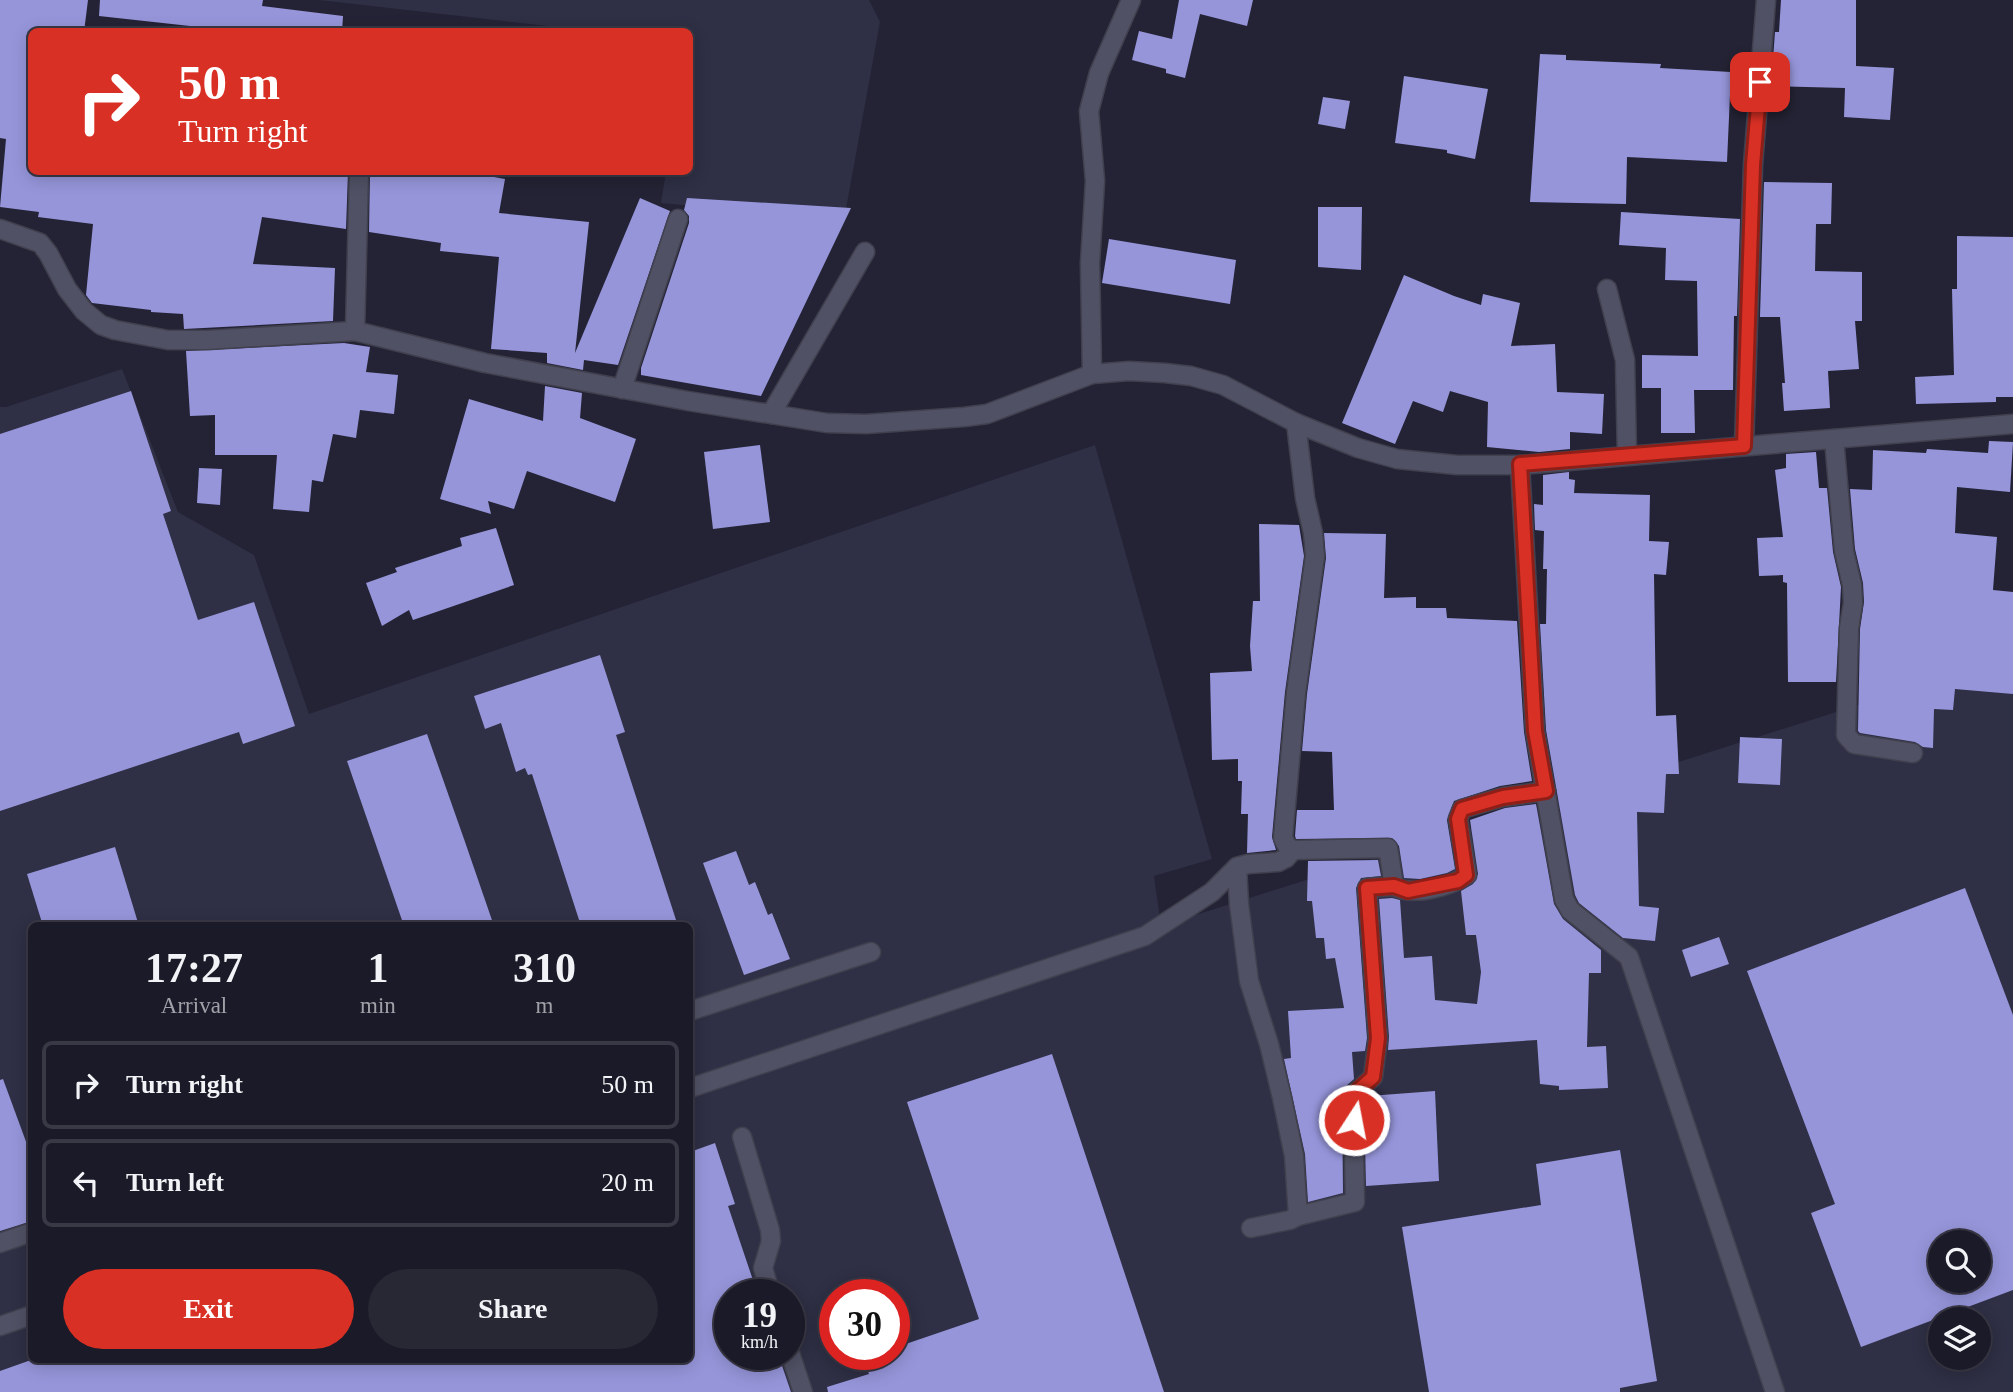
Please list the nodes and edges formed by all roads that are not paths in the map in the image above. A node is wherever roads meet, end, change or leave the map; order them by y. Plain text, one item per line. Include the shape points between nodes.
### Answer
1 (1131, 0) edge
2 (1766, 0) edge
3 (359, 175) edge
4 (678, 219) dead end
5 (0, 229) edge
6 (865, 252) dead end
7 (1607, 289) dead end
8 (355, 331) junction
9 (1092, 373) junction
10 (622, 389) junction
11 (771, 414) junction
12 (1296, 424) junction
13 (2013, 424) edge
14 (1834, 439) junction
15 (1744, 446) junction
16 (1627, 456) junction
17 (1520, 464) junction
18 (1913, 753) dead end
19 (1546, 791) junction
20 (1293, 850) junction
21 (1237, 867) junction
22 (1394, 886) junction
23 (872, 952) dead end
24 (693, 1010) edge
25 (693, 1086) edge
26 (742, 1137) dead end
27 (1298, 1216) junction
28 (1251, 1228) dead end
29 (28, 1233) edge
30 (0, 1243) edge
31 (766, 1279) edge
32 (28, 1316) edge
33 (0, 1326) edge
34 (796, 1370) edge
35 (803, 1392) edge
36 (1775, 1392) edge

1 - 9 street via 1099,73 1089,111 1094,181
2 - 15 street via 1753,165
3 - 8 street
4 - 10 street
5 - 8 street via 40,243 84,311 115,330 168,340
6 - 11 street
7 - 16 street via 1625,360
8 - 10 street via 472,360
9 - 11 street via 987,414 964,417 866,424
9 - 12 street via 1191,376 1223,385
10 - 11 street
12 - 17 street via 1397,459 1457,465
12 - 20 street via 1315,556 1286,797 1283,838
13 - 14 street
14 - 15 street
14 - 18 street via 1853,603 1846,735 1854,744
15 - 16 street
16 - 17 street
17 - 19 street via 1535,731
19 - 22 street via 1462,809 1458,819 1466,875 1458,881 1408,891
19 - 36 street via 1566,905 1629,957
20 - 21 street via 1278,862
20 - 22 street via 1388,848
21 - 25 street via 1212,892 1145,936
21 - 27 street via 1249,981 1282,1098 1294,1156
22 - 27 street via 1367,888 1378,1038 1373,1077 1353,1095 1357,1197 1352,1205
23 - 24 street
26 - 31 street via 770,1230 769,1252 762,1268
27 - 28 street
29 - 30 street
32 - 33 street
34 - 35 street

